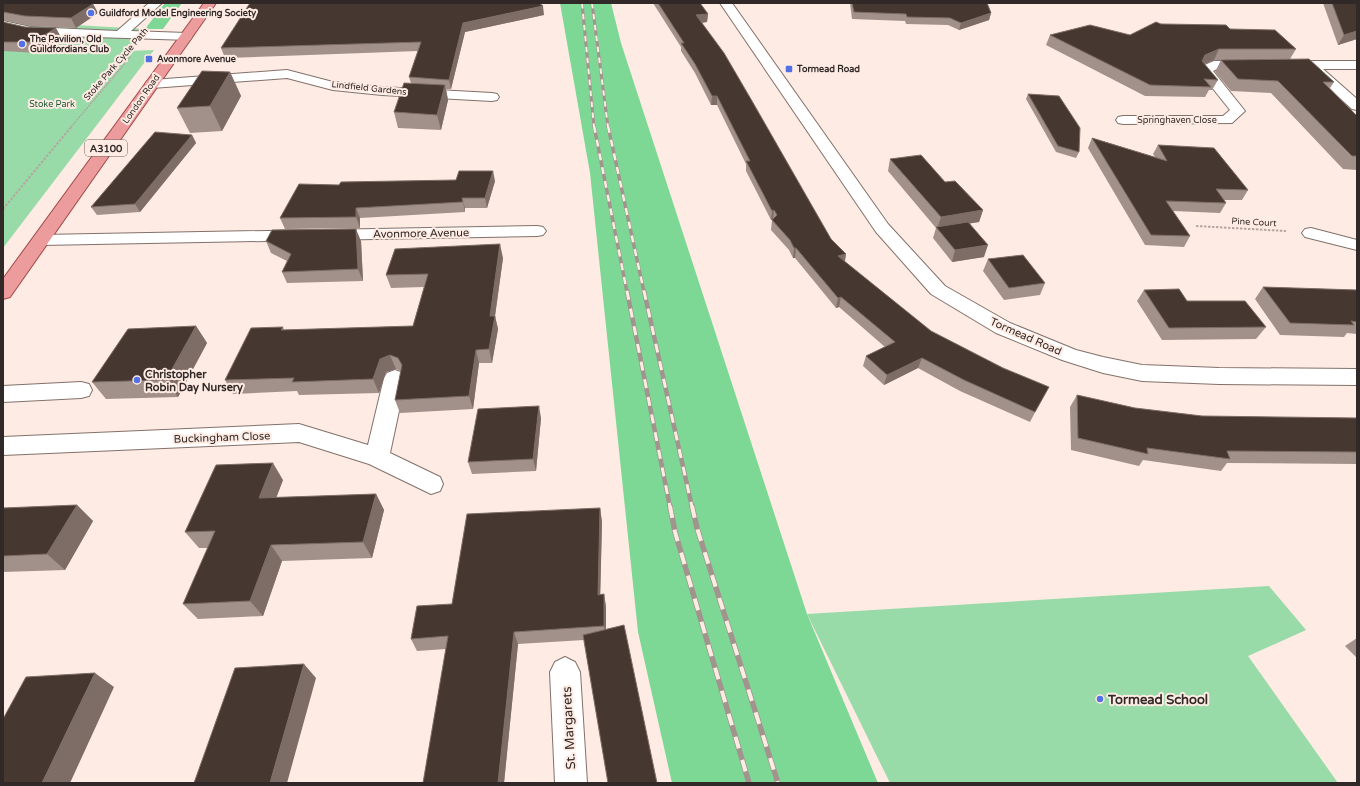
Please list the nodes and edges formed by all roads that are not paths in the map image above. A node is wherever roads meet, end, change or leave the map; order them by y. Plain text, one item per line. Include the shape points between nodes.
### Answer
1 (156, 3) edge
2 (210, 3) edge
3 (726, 3) edge
4 (3, 26) edge
5 (120, 34) junction
6 (186, 36) junction
7 (1258, 65) edge
8 (1273, 65) edge
9 (1311, 65) junction
10 (1357, 65) edge
11 (152, 84) junction
12 (492, 97) dead end
13 (1357, 106) edge
14 (1123, 120) dead end
15 (537, 231) dead end
16 (1310, 233) road end
17 (41, 240) junction
18 (1357, 244) edge
19 (3, 293) edge
20 (1357, 377) edge
21 (395, 378) dead end
22 (81, 390) dead end
23 (3, 394) edge
24 (3, 446) edge
25 (377, 457) junction
26 (431, 484) dead end
27 (564, 672) dead end
28 (571, 783) edge

1 - 5 street
2 - 6 main road, London Road / A3100
3 - 20 street, Tormead Road via 882,228 938,290 1003,328 1103,366 1142,373
4 - 5 street via 31,31
5 - 6 street
6 - 11 main road, London Road / A3100
7 - 14 street, Springhaven Close via 1214,65 1205,70 1238,111 1227,120
8 - 9 street
9 - 10 street
9 - 13 street
11 - 12 street, Lindfield Gardens via 287,74 340,86 382,91
11 - 17 main road, London Road / A3100
15 - 17 street, Avonmore Avenue
16 - 18 street
17 - 19 main road, London Road / A3100
21 - 25 street
22 - 23 street
24 - 25 street, Buckingham Close via 300,434
25 - 26 street, Buckingham Close
27 - 28 street, St. Margarets

